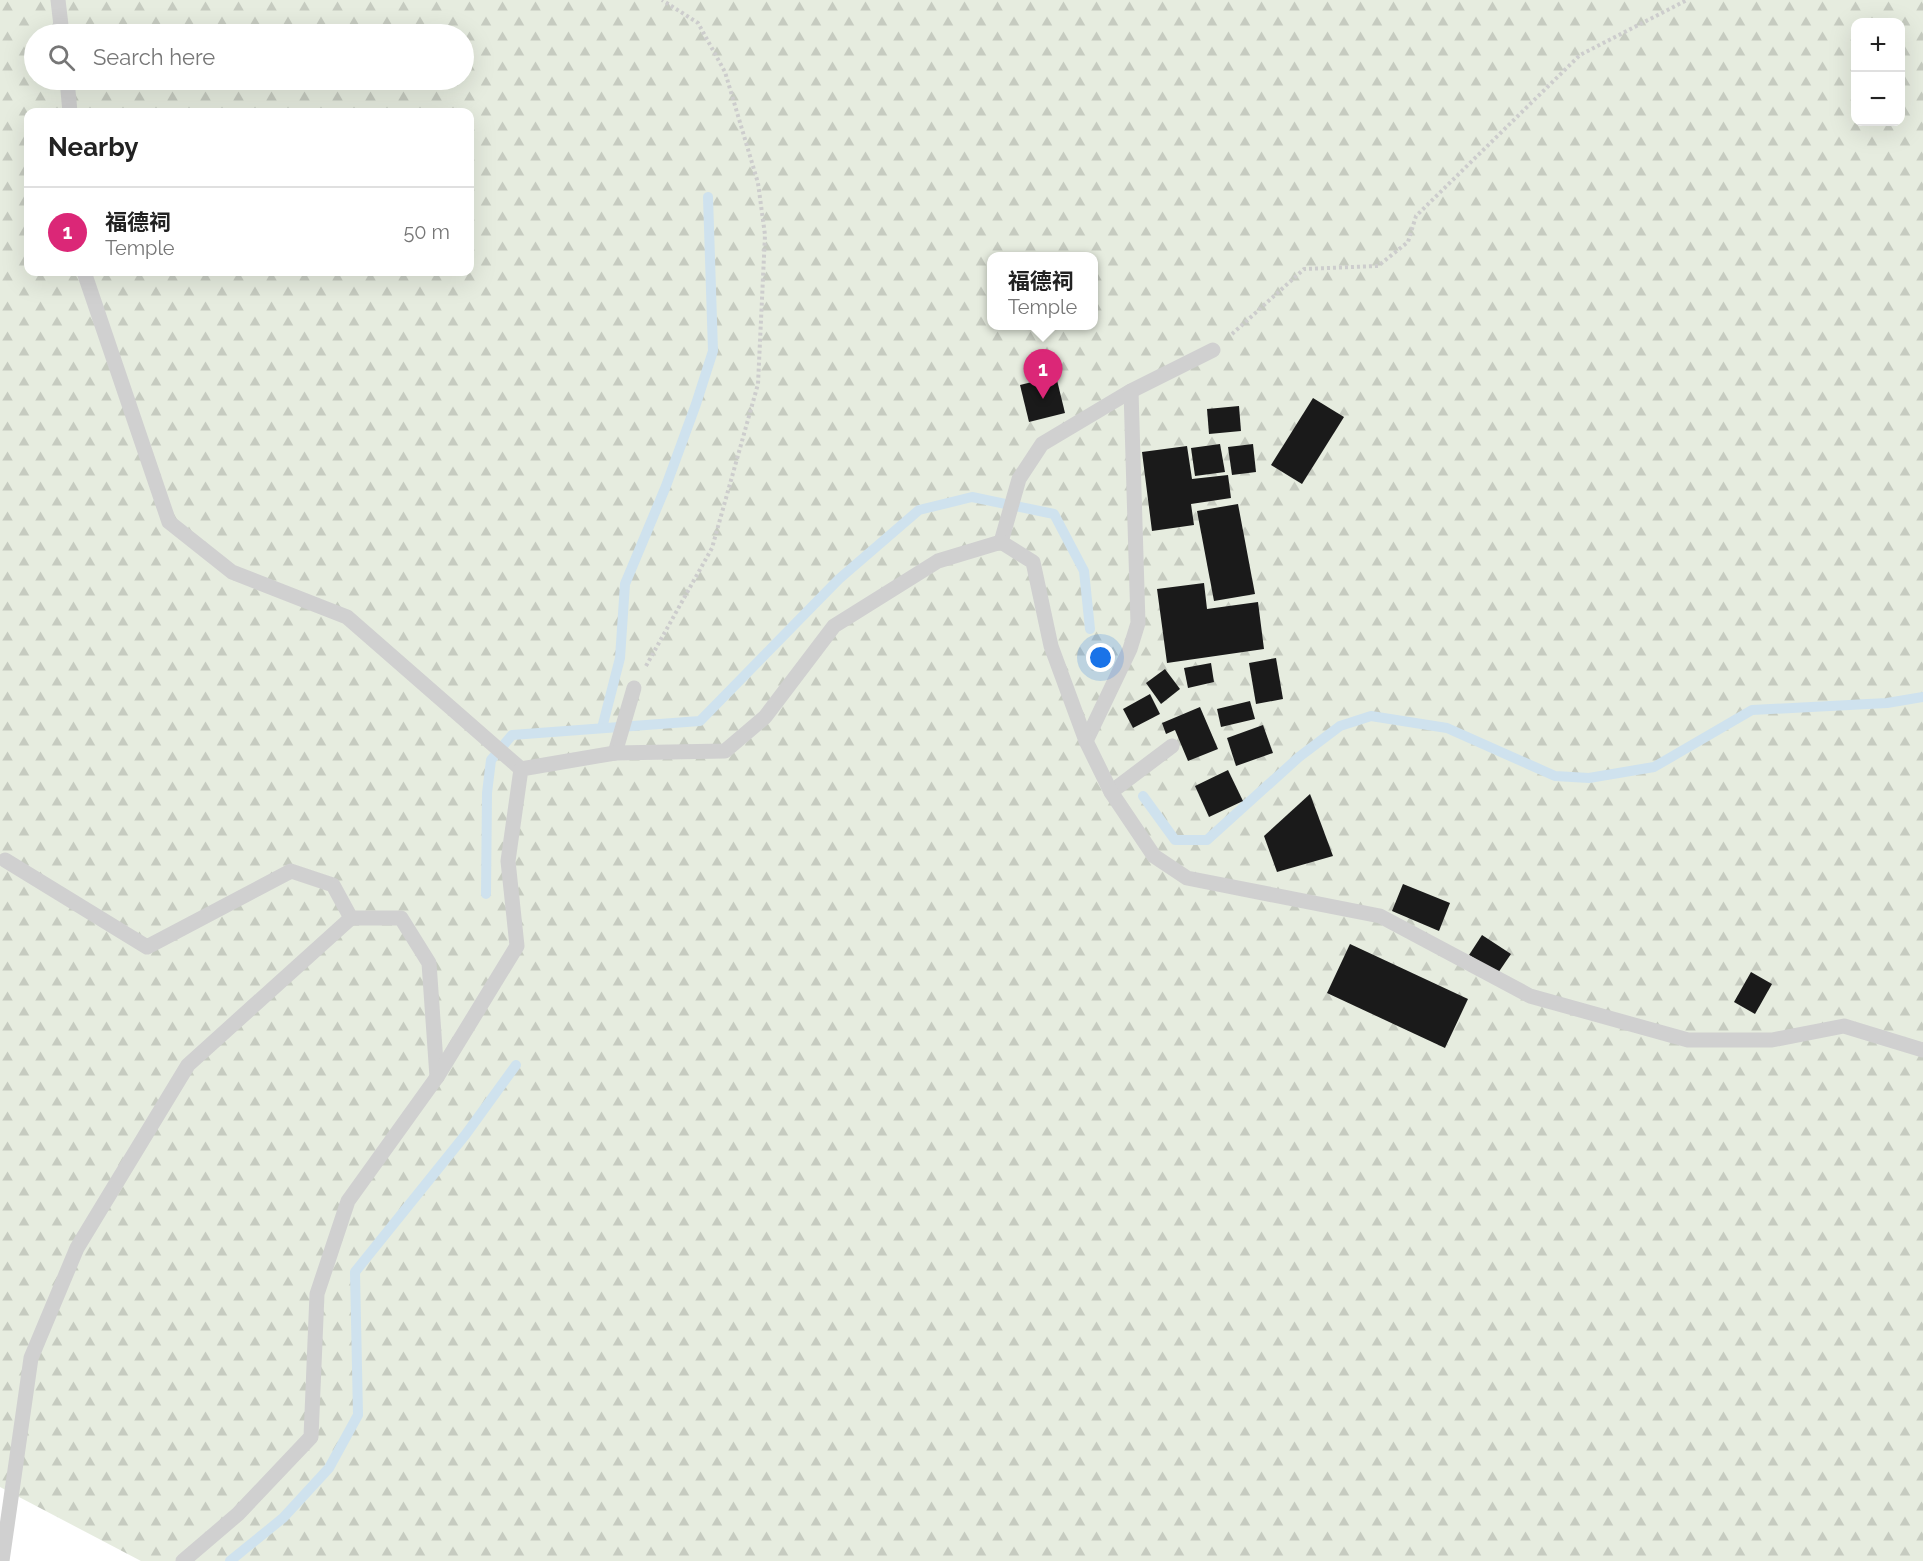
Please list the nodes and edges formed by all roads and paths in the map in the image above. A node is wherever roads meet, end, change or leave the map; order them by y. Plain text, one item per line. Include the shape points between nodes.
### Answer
1 (58, 0) edge
2 (662, 0) edge
3 (1687, 0) edge
4 (61, 24) edge
5 (68, 90) edge
6 (70, 108) edge
7 (85, 276) edge
8 (1213, 350) joint
9 (1131, 391) junction
10 (1001, 542) junction
11 (634, 688) joint
12 (1086, 741) junction
13 (1172, 746) dead end
14 (615, 753) junction
15 (521, 769) junction
16 (1112, 792) junction
17 (5, 860) dead end
18 (351, 918) junction
19 (1923, 1050) edge
20 (437, 1077) junction
21 (2, 1561) edge
22 (183, 1561) edge

1 - 4 lane
2 - 11 path via 698,23 725,72 758,183 765,235 758,384 712,548
3 - 8 path via 1580,55 1416,216 1408,242 1378,266 1304,270
5 - 6 lane
7 - 15 lane via 169,522 232,572 347,617
8 - 9 lane
9 - 10 lane via 1042,444 1019,478
9 - 12 lane via 1138,623 1130,649
10 - 12 lane via 1033,562 1051,646
10 - 14 lane via 938,561 834,626 765,717 725,751
11 - 14 lane
12 - 16 lane
13 - 16 lane
14 - 15 lane
15 - 20 lane via 508,861 517,946
16 - 19 lane via 1154,856 1187,878 1380,916 1530,996 1688,1040 1772,1040 1844,1026
17 - 18 lane via 147,947 291,871 333,885
18 - 20 lane via 401,918 429,963
18 - 21 lane via 188,1065 77,1248 31,1359
20 - 22 lane via 348,1201 317,1294 311,1437 238,1514

